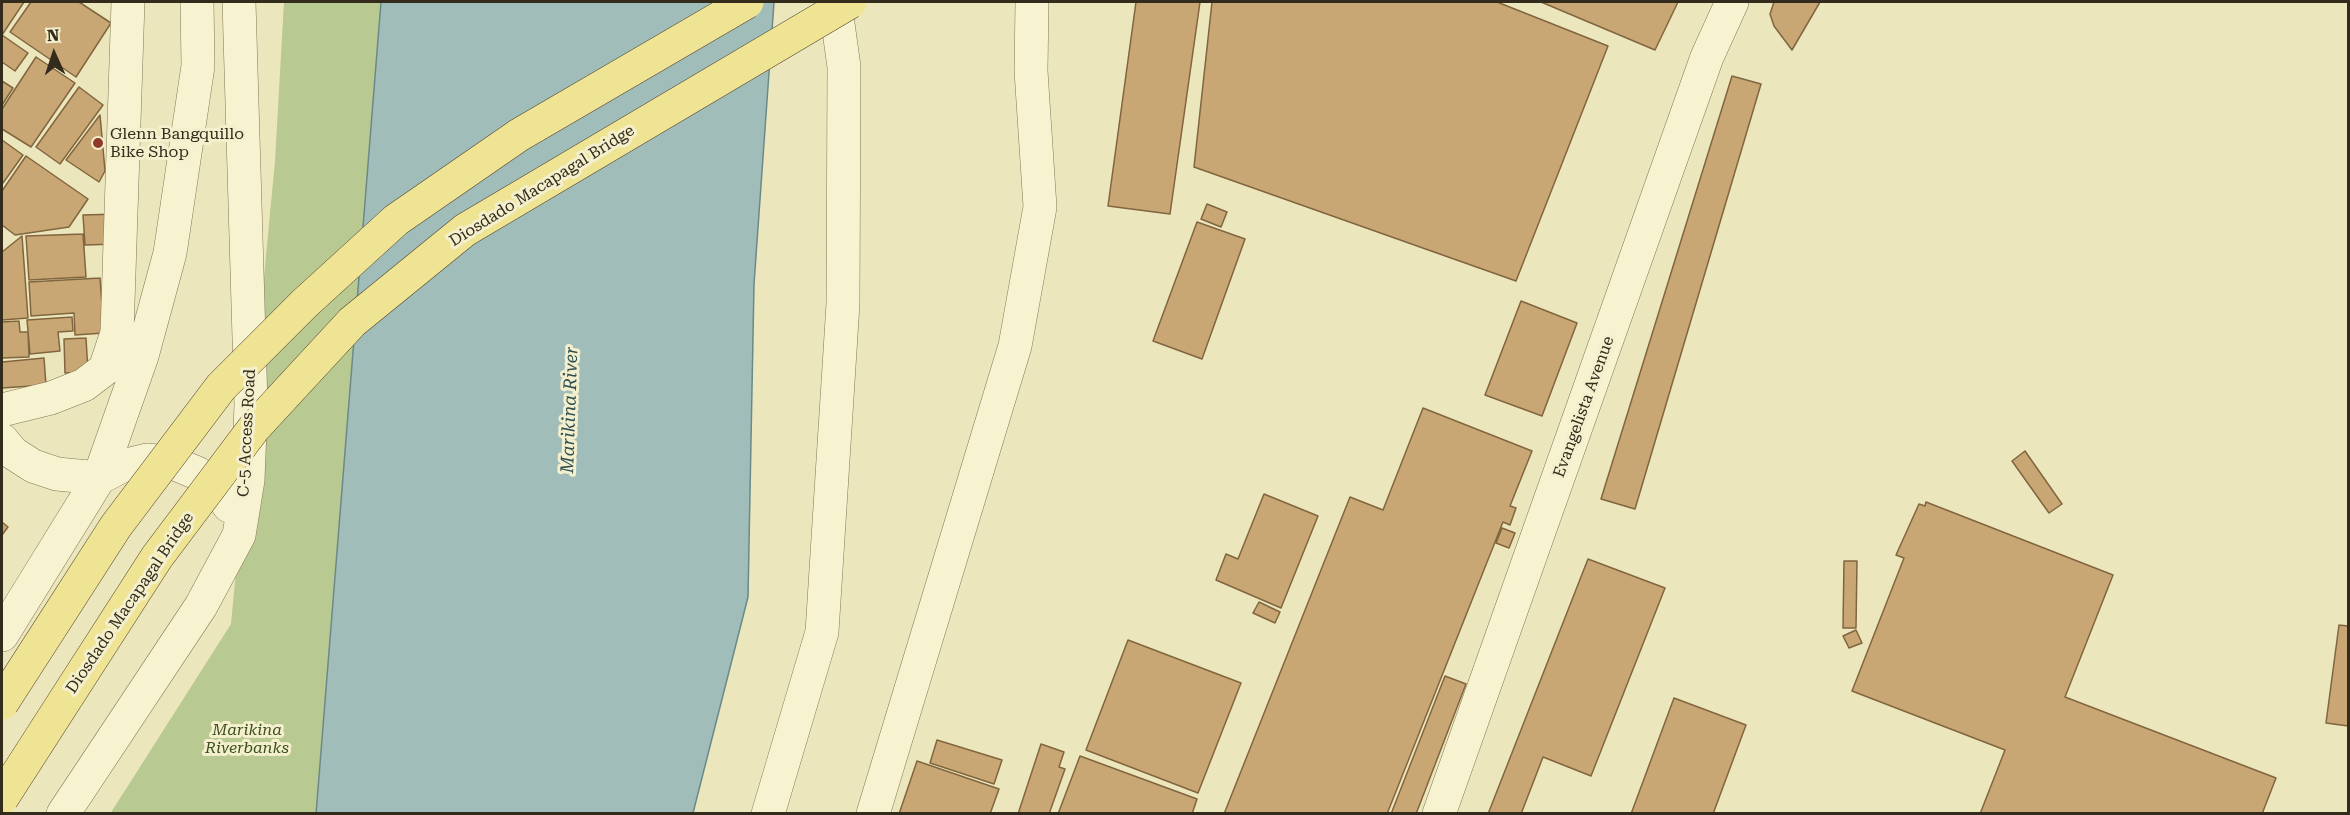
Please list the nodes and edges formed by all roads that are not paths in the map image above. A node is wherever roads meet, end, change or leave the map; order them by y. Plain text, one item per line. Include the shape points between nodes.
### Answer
1 (128, 2) edge
2 (197, 2) edge
3 (239, 2) edge
4 (747, 2) edge
5 (835, 2) edge
6 (850, 2) edge
7 (1032, 2) edge
8 (1732, 2) edge
9 (2, 410) edge
10 (2, 440) edge
11 (99, 478) junction
12 (238, 535) junction
13 (2, 635) edge
14 (2, 703) edge
15 (2, 798) edge
16 (63, 813) edge
17 (768, 813) edge
18 (873, 813) edge
19 (1439, 813) edge

1 - 9 street via 117,333 105,369 84,385
2 - 11 street via 198,66 170,253 142,356
3 - 12 street, C-5 Access Road via 251,405 248,480
4 - 14 main road, bridge via 519,135 396,220 305,303 221,387 116,525
5 - 17 street via 844,67 843,304 822,632
6 - 15 main road, Diosdado Macapagal Bridge, bridge via 465,230 352,322 254,428 157,557
7 - 18 street via 1031,71 1040,207 1015,346
8 - 19 street, Evangelista Avenue via 1707,57
10 - 11 street via 33,466 57,474
11 - 12 street via 122,466 147,460 197,472 217,489 231,510
11 - 13 street
12 - 16 street, C-5 Access Road via 201,606

